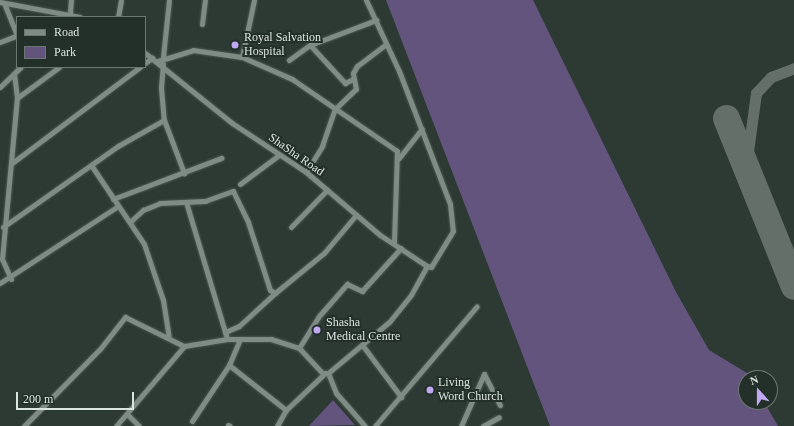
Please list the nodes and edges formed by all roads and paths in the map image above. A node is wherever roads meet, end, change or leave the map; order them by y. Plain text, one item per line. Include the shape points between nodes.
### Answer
1 (72, 0) edge
2 (121, 0) edge
3 (169, 0) edge
4 (205, 0) edge
5 (254, 0) edge
6 (366, 0) edge
7 (2, 3) edge
8 (70, 13) junction
9 (78, 16) edge
10 (118, 16) edge
11 (376, 20) junction
12 (202, 24) dead end
13 (16, 34) edge
14 (16, 36) edge
15 (0, 40) edge
16 (310, 45) junction
17 (385, 45) junction
18 (146, 54) edge
19 (242, 57) junction
20 (152, 58) junction
21 (163, 58) junction
22 (288, 60) dead end
23 (158, 61) junction
24 (146, 62) edge
25 (163, 64) junction
26 (20, 68) edge
27 (58, 68) edge
28 (139, 68) edge
29 (14, 74) junction
30 (353, 80) junction
31 (0, 87) edge
32 (16, 98) junction
33 (335, 109) junction
34 (164, 120) junction
35 (422, 129) junction
36 (279, 155) junction
37 (220, 158) dead end
38 (398, 158) junction
39 (12, 163) junction
40 (91, 166) junction
41 (306, 172) junction
42 (184, 173) junction
43 (240, 184) dead end
44 (327, 190) junction
45 (113, 199) junction
46 (186, 202) junction
47 (118, 206) junction
48 (356, 215) junction
49 (130, 222) junction
50 (3, 227) junction
51 (292, 227) dead end
52 (394, 243) junction
53 (401, 248) junction
54 (427, 266) junction
55 (10, 279) junction
56 (0, 283) edge
57 (275, 293) junction
58 (477, 306) dead end
59 (225, 332) junction
60 (169, 336) junction
61 (227, 339) junction
62 (240, 339) junction
63 (184, 346) junction
64 (363, 346) junction
65 (299, 348) junction
66 (229, 365) junction
67 (325, 373) junction
68 (401, 397) junction
69 (500, 405) dead end
70 (286, 410) junction
71 (126, 414) junction
72 (498, 417) dead end
73 (192, 421) dead end
74 (24, 426) edge
75 (116, 426) edge
76 (139, 426) edge
77 (277, 426) edge
78 (365, 426) edge
79 (375, 426) edge
80 (461, 426) edge
81 (483, 426) edge

1 - 8 street
2 - 10 street
3 - 21 street
4 - 12 street
5 - 19 street
6 - 11 street
7 - 8 street
7 - 13 street
8 - 9 street
11 - 16 street
11 - 17 street
14 - 15 street
16 - 22 street
16 - 30 street via 345,83
17 - 30 street via 357,66
17 - 35 street
18 - 20 street, ShaSha Road
19 - 21 street via 193,50
19 - 33 street via 292,78
20 - 23 street, ShaSha Road
20 - 24 street
21 - 23 street
23 - 25 street, ShaSha Road
25 - 34 street
25 - 36 street, ShaSha Road via 232,123
26 - 29 street
27 - 32 street
28 - 39 street
29 - 31 street
29 - 32 street
30 - 33 street via 356,89
32 - 39 street
33 - 38 street via 397,151
33 - 41 street via 322,146
34 - 40 street
34 - 42 street
35 - 38 street
35 - 54 street via 454,220 447,242 431,267
36 - 41 street, ShaSha Road
36 - 43 street
37 - 42 street
38 - 52 street
39 - 50 street
40 - 45 street
40 - 50 street
41 - 44 street, ShaSha Road
42 - 45 street
44 - 48 street, ShaSha Road
44 - 51 street
45 - 47 street
46 - 49 street via 160,203 143,210
46 - 57 street via 205,201 236,192 270,290
46 - 59 street
47 - 49 street
47 - 55 street
48 - 52 street, ShaSha Road
48 - 57 street via 324,253
49 - 60 street via 144,244 163,300
50 - 55 street via 2,259
52 - 53 street, ShaSha Road
53 - 54 street, ShaSha Road
53 - 65 street via 362,291 347,284 319,316
54 - 64 street via 394,316
55 - 56 street
57 - 59 street via 239,326
58 - 68 street
59 - 61 street
60 - 63 street
60 - 74 street via 131,318 121,319 100,348
61 - 62 street
61 - 63 street
62 - 65 street via 271,339
62 - 66 street
63 - 71 street via 159,380
64 - 67 street
64 - 68 street
65 - 67 street
66 - 70 street
66 - 73 street
67 - 70 street
67 - 78 street via 336,393
68 - 79 street
69 - 80 street via 484,374
70 - 77 street
71 - 75 street
71 - 76 street
72 - 81 street

